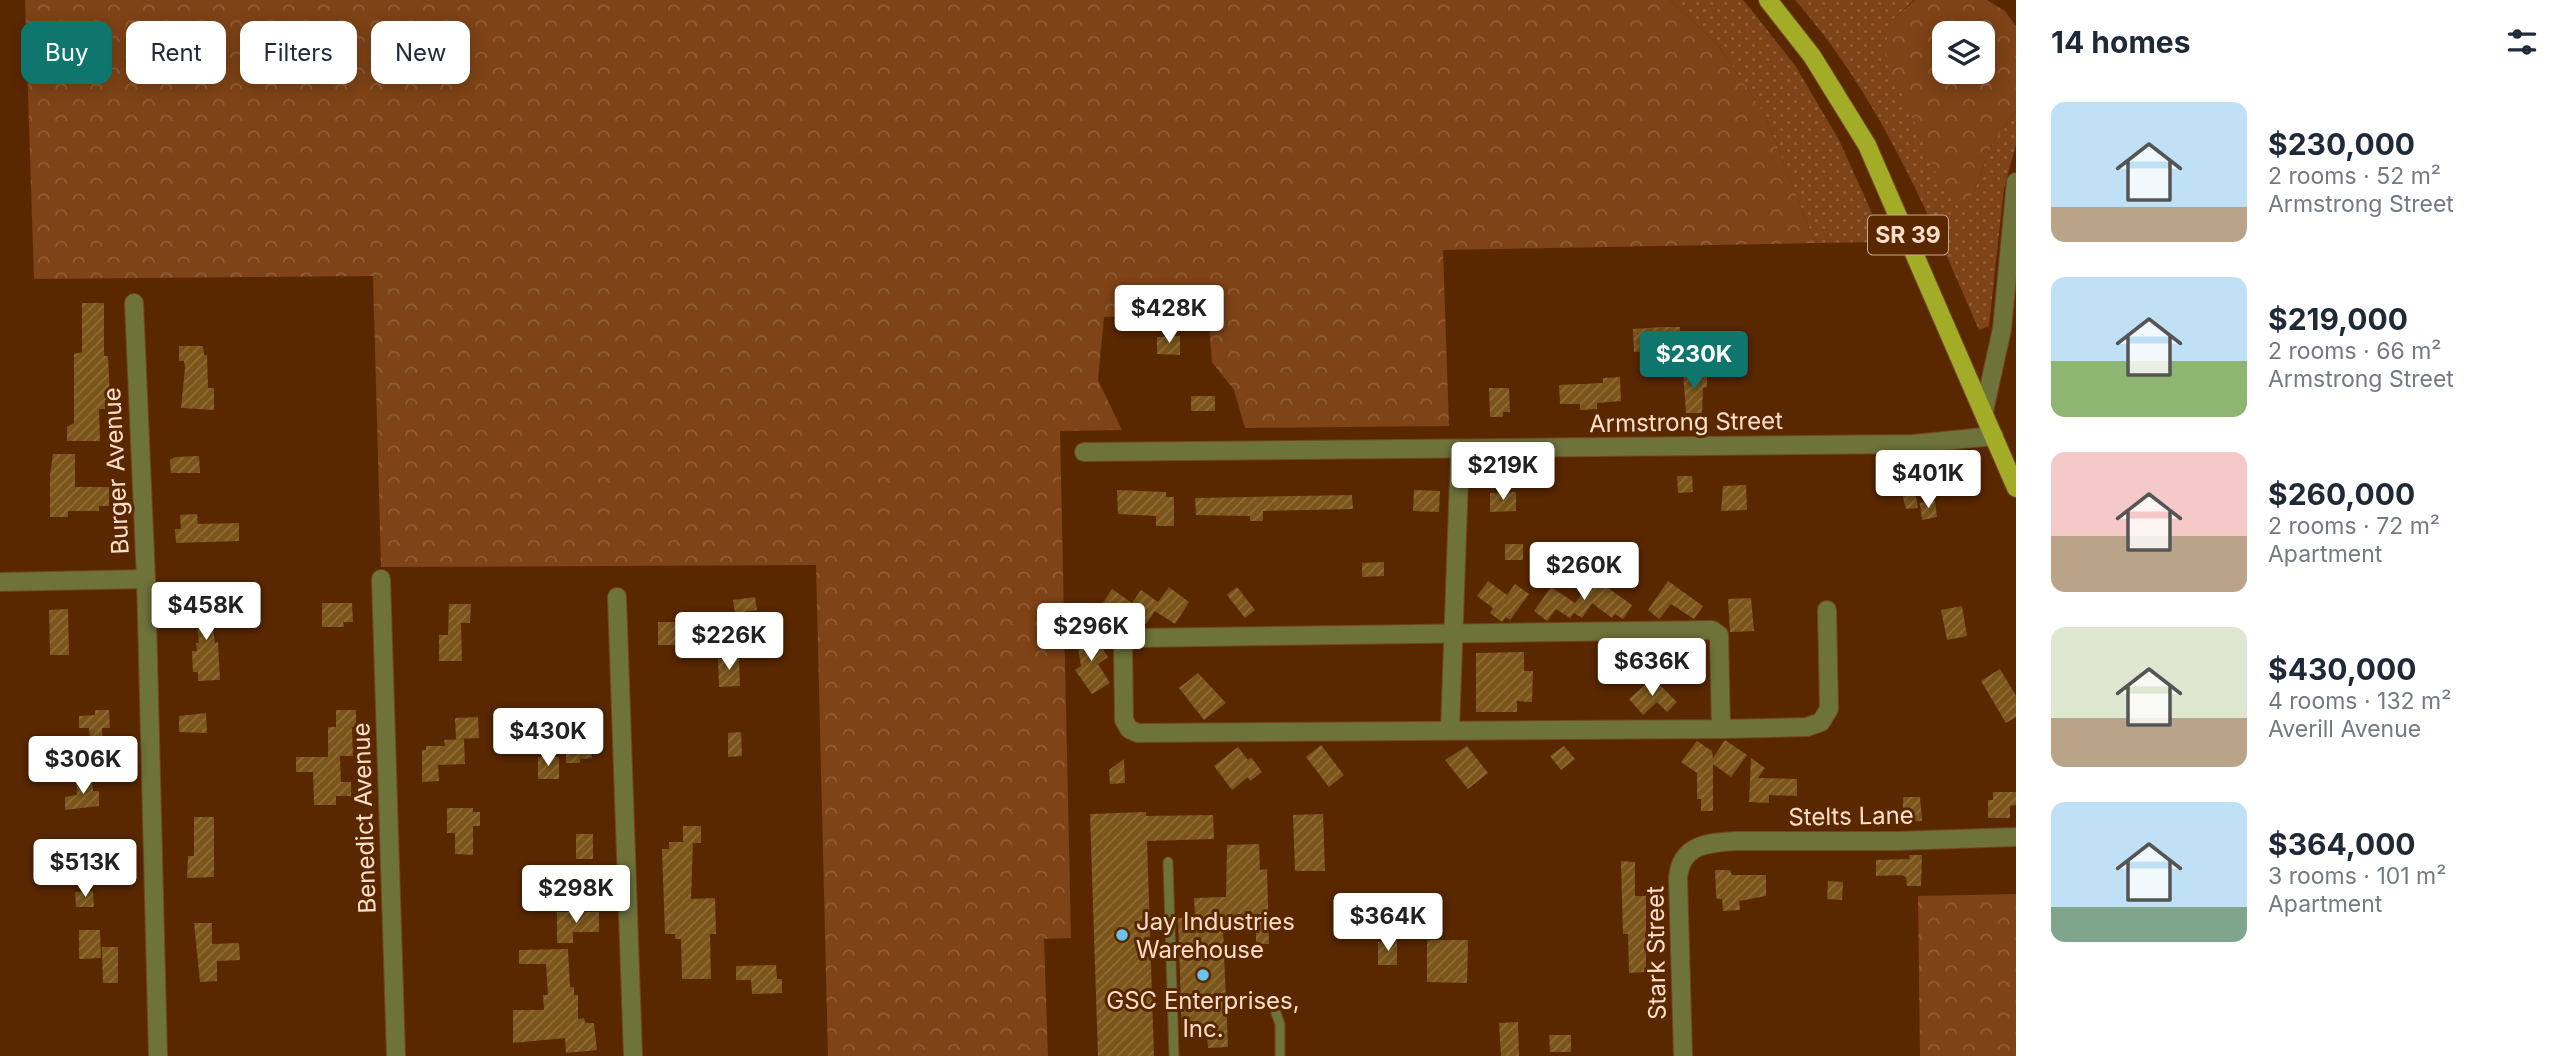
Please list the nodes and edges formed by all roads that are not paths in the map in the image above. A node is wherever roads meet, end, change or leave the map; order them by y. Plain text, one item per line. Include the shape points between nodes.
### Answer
1 (1768, 0) edge
2 (2016, 182) edge
3 (134, 303) dead end
4 (1984, 411) junction
5 (1994, 436) junction
6 (1460, 450) junction
7 (1084, 452) dead end
8 (2016, 488) edge
9 (146, 579) junction
10 (381, 579) dead end
11 (0, 582) edge
12 (617, 597) dead end
13 (1827, 610) dead end
14 (1455, 634) junction
15 (1721, 729) junction
16 (1450, 730) junction
17 (2016, 837) edge
18 (1688, 851) joint
19 (1168, 862) dead end
20 (1276, 1013) dead end
21 (158, 1056) edge
22 (396, 1056) edge
23 (633, 1056) edge
24 (1174, 1056) edge
25 (1280, 1056) edge
26 (1682, 1056) edge

1 - 4 main road, SR 39 via 1812,56 1867,145
2 - 4 street via 2002,329
3 - 9 street, Burger Avenue
4 - 5 main road, SR 39
5 - 6 street, Armstrong Street via 1913,444
5 - 8 main road, SR 39
6 - 7 street, Armstrong Street
6 - 14 street
9 - 11 street
9 - 21 street, Burger Avenue
10 - 22 street, Benedict Avenue
12 - 23 street
13 - 15 street via 1830,697 1821,722 1807,727
14 - 15 street via 1716,631
14 - 16 street
14 - 16 street via 1132,638 1123,646 1124,720 1129,729 1139,733
15 - 16 street
17 - 18 street, Stelts Lane via 1735,841 1713,842
18 - 26 street, Stark Street via 1678,878
19 - 24 lane
20 - 25 lane

